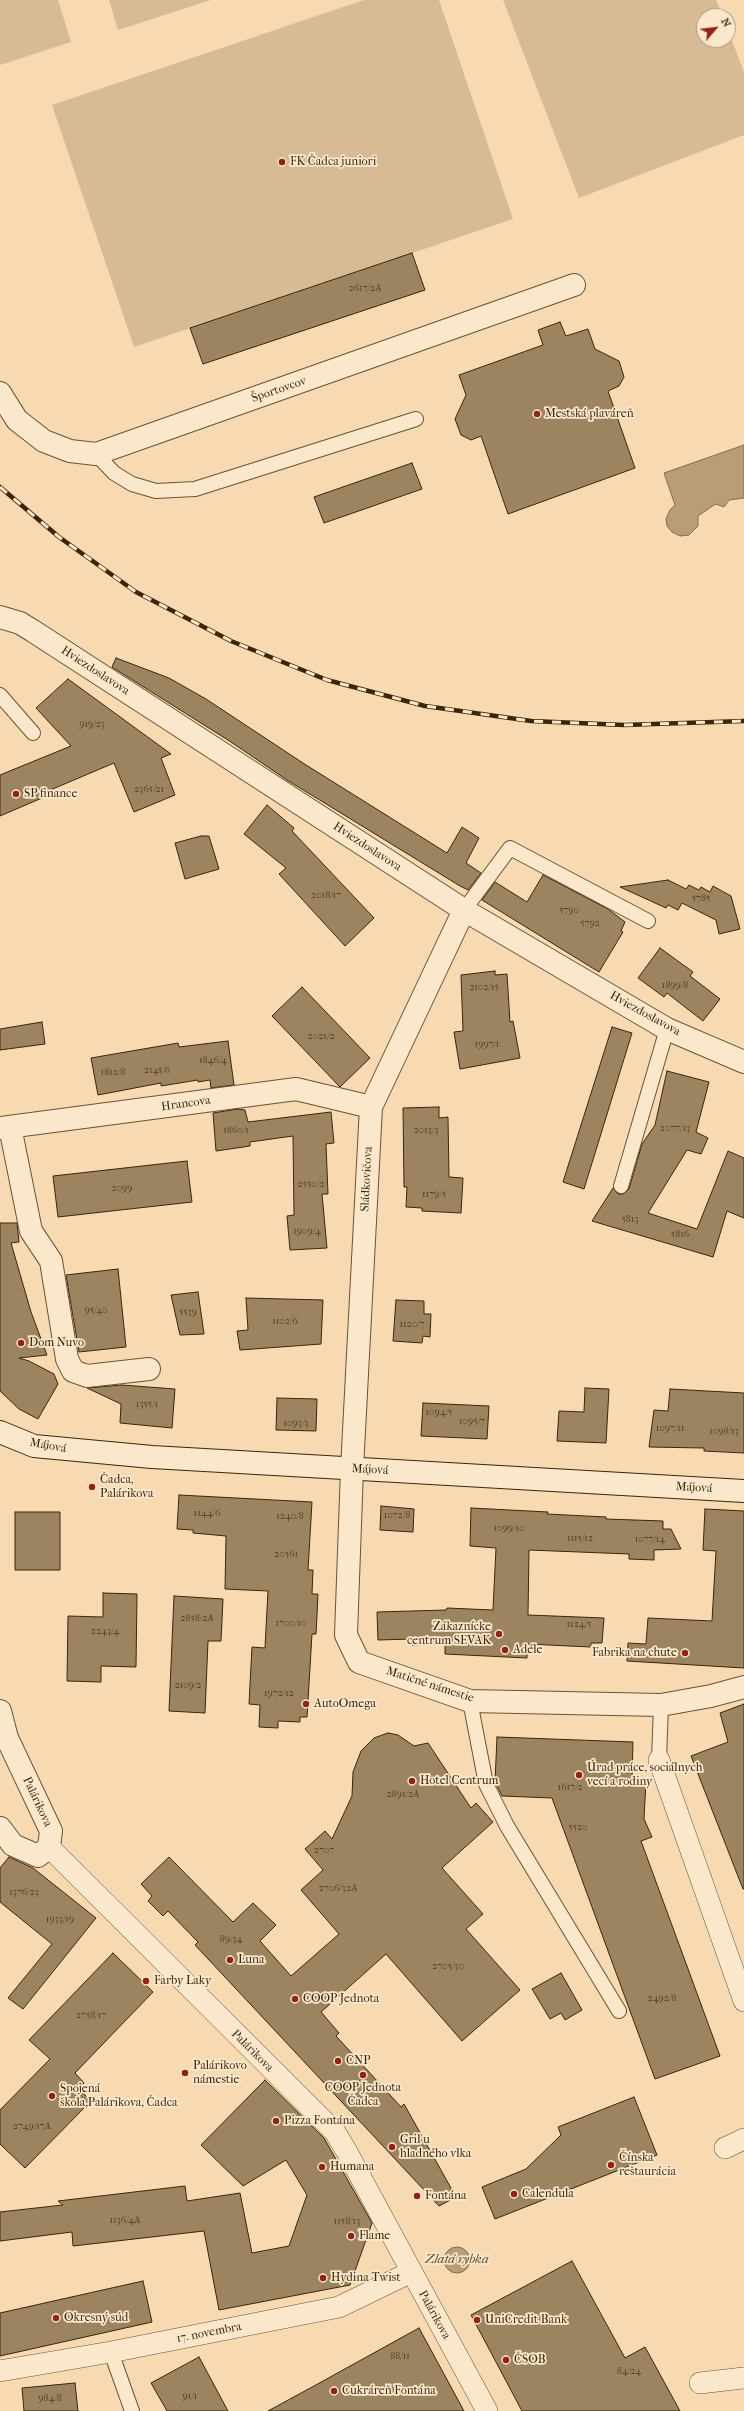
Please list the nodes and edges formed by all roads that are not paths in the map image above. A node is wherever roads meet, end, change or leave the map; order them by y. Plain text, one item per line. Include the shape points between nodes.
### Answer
1 (574, 285) dead end
2 (0, 393) edge
3 (416, 418) dead end
4 (96, 454) junction
5 (0, 617) edge
6 (0, 695) edge
7 (33, 733) dead end
8 (464, 910) junction
9 (648, 921) dead end
10 (667, 1029) junction
11 (744, 1062) edge
12 (371, 1107) junction
13 (5, 1127) edge
14 (621, 1186) dead end
15 (149, 1369) dead end
16 (0, 1432) edge
17 (352, 1468) junction
18 (744, 1491) edge
19 (744, 1687) edge
20 (470, 1701) junction
21 (661, 1705) junction
22 (0, 1712) edge
23 (659, 1760) joint
24 (0, 1828) edge
25 (49, 1848) junction
26 (740, 1972) edge
27 (744, 2000) edge
28 (619, 2011) dead end
29 (744, 2139) edge
30 (724, 2148) dead end
31 (411, 2272) junction
32 (112, 2352) junction
33 (0, 2371) edge
34 (744, 2378) edge
35 (700, 2383) dead end
36 (132, 2411) edge
37 (487, 2411) edge

1 - 4 street, Športovcov
2 - 4 street, Športovcov via 17,420 44,440 70,451
3 - 4 lane via 195,489 156,490 132,484 114,473
5 - 8 street, Hviezdoslavova via 20,623 33,631
6 - 7 lane
8 - 9 lane via 510,848
8 - 10 street, Hviezdoslavova
8 - 12 street, Sládkovičova
10 - 11 street, Hviezdoslavova
10 - 14 lane
12 - 13 street, Hrancova via 296,1089
12 - 17 street, Sládkovičova
13 - 15 street via 31,1231 51,1261 67,1359 73,1371 87,1376
16 - 17 street, Májová via 34,1446
17 - 18 street, Májová
17 - 20 street, Matičné námestie via 346,1635 359,1662
19 - 21 street, Matičné námestie
20 - 21 street, Matičné námestie
20 - 28 lane via 486,1784 506,1826
21 - 23 lane
22 - 25 street, Palárikova via 7,1738 51,1831
23 - 26 street
24 - 25 street via 13,1845 38,1856
25 - 31 street, Palárikova via 334,2132 348,2152
26 - 27 street
29 - 30 street
31 - 32 street, 17. novembra via 339,2307
31 - 37 street, Palárikova
32 - 33 street, 17. novembra
32 - 36 lane
34 - 35 street

